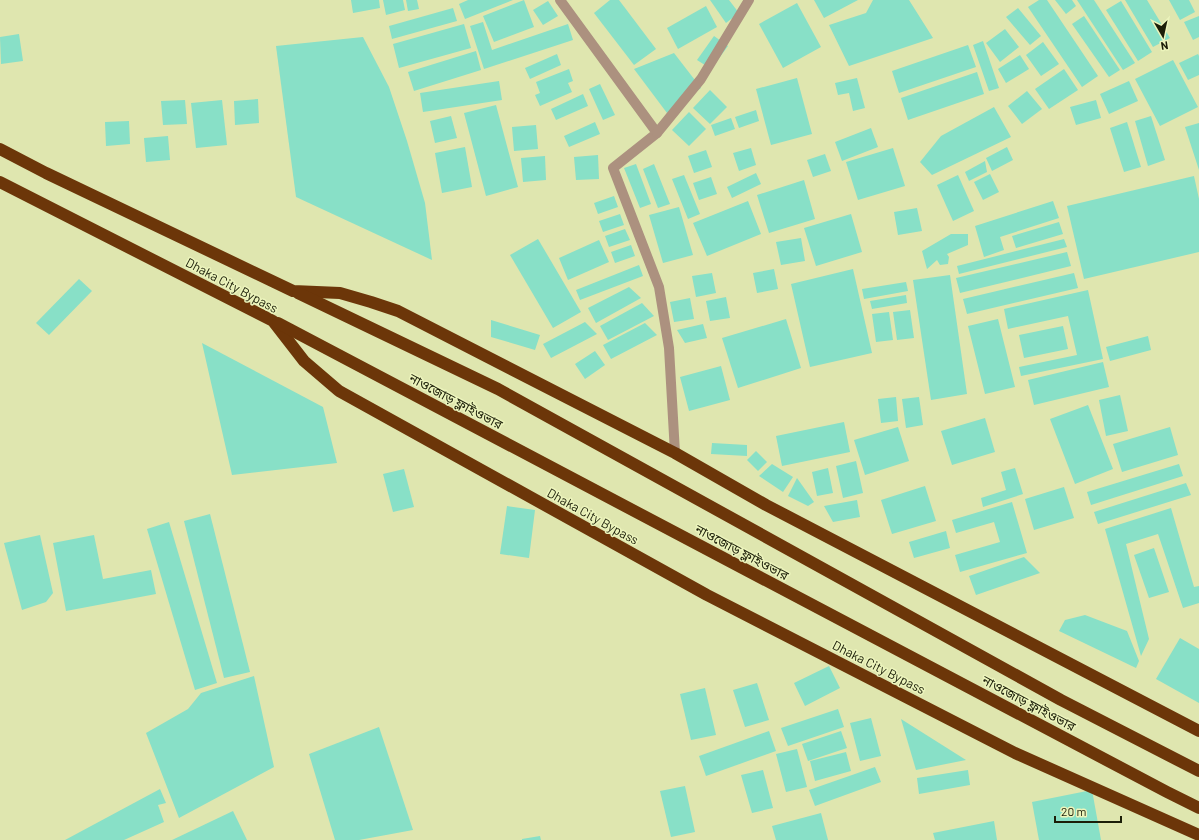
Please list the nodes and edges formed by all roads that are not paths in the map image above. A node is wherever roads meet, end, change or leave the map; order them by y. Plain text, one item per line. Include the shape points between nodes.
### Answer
1 (560, 0) edge
2 (749, 0) edge
3 (657, 133) junction
4 (0, 149) edge
5 (0, 182) edge
6 (294, 291) junction
7 (273, 321) junction
8 (674, 453) junction
9 (1199, 731) edge
10 (1199, 771) edge
11 (1199, 808) edge
12 (1199, 835) edge

1 - 3 street
2 - 3 street via 701,79
3 - 8 street via 613,168 659,287 669,348
4 - 6 highway, নাওজোড় ফ্লাইওভার
5 - 7 highway, Dhaka City Bypass
6 - 8 highway via 340,293 398,312
6 - 10 highway, নাওজোড় ফ্লাইওভার via 498,389 1054,696
7 - 11 highway, নাওজোড় ফ্লাইওভার
7 - 12 highway, Dhaka City Bypass via 304,361 339,391 456,457 708,595 1015,753
8 - 9 highway via 766,505

